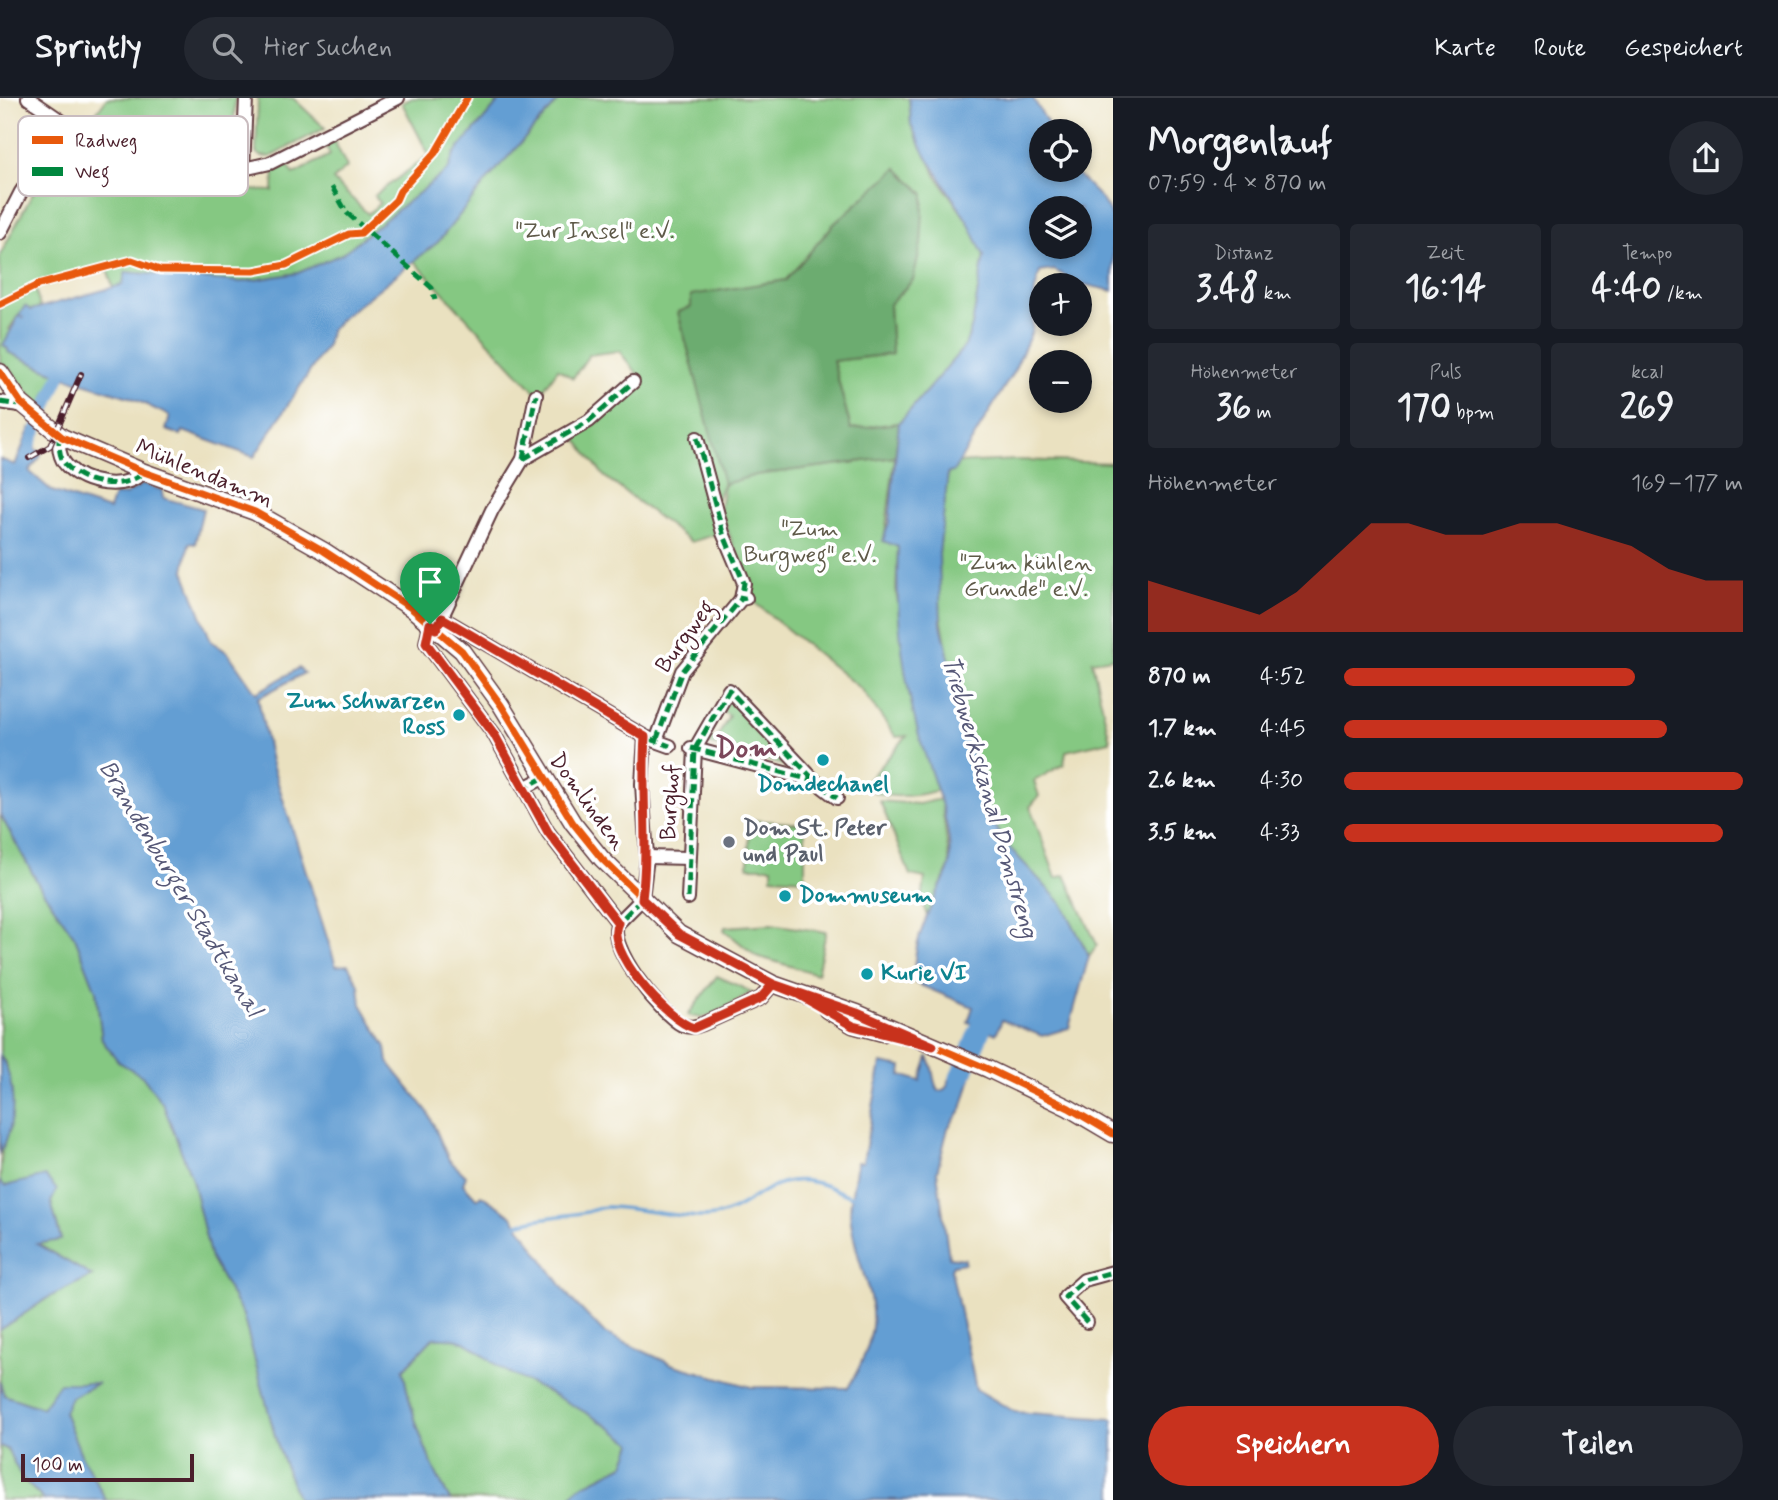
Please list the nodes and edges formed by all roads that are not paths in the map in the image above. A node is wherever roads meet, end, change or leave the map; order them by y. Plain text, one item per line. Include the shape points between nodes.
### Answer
1 (28, 98) edge
2 (246, 98) edge
3 (398, 98) edge
4 (55, 116) edge
5 (245, 116) edge
6 (248, 168) edge
7 (19, 196) edge
8 (0, 233) edge
9 (0, 372) edge
10 (633, 383) dead end
11 (536, 395) dead end
12 (0, 402) edge
13 (27, 408) junction
14 (56, 431) junction
15 (697, 438) dead end
16 (523, 458) junction
17 (144, 472) junction
18 (436, 624) junction
19 (650, 739) junction
20 (670, 746) dead end
21 (693, 749) junction
22 (543, 778) junction
23 (815, 781) junction
24 (524, 788) junction
25 (838, 798) dead end
26 (647, 856) junction
27 (689, 858) junction
28 (688, 898) dead end
29 (642, 899) junction
30 (618, 923) junction
31 (773, 984) junction
32 (1113, 1134) edge
33 (1113, 1272) edge
34 (1087, 1322) dead end

1 - 4 street
2 - 5 street
3 - 6 street via 270,163
7 - 8 street
9 - 13 street, Mühlendamm
10 - 16 street via 606,409
11 - 16 street
12 - 13 street
13 - 14 street, Mühlendamm
14 - 17 street, Mühlendamm
14 - 17 street, Mühlendamm via 66,466 84,476 120,484
15 - 19 street, Burgweg via 723,533 744,583 743,599 682,671
16 - 18 street
17 - 18 street, Mühlendamm via 255,512
18 - 19 street, Burghof
18 - 22 street, Domlinden via 472,663
18 - 24 street, Domlinden via 426,643 494,734
19 - 20 street, Burghof
19 - 26 street, Burgweg via 642,784
21 - 23 street, Burghof
21 - 23 street, Burghof via 729,690
21 - 27 street, Burghof
22 - 24 street, Domlinden
22 - 29 street, Domlinden via 573,823
23 - 25 street, Burghof
24 - 30 street, Domlinden via 548,832
26 - 27 street, Burghof
26 - 29 street, Burgweg
27 - 28 street, Burghof
29 - 30 street
29 - 31 street, Domlinden via 679,934
30 - 31 street via 615,936 626,961 657,1002 682,1024 694,1028 761,998
31 - 32 street, Domlinden via 857,1013 988,1069
33 - 34 street via 1084,1280 1065,1297

